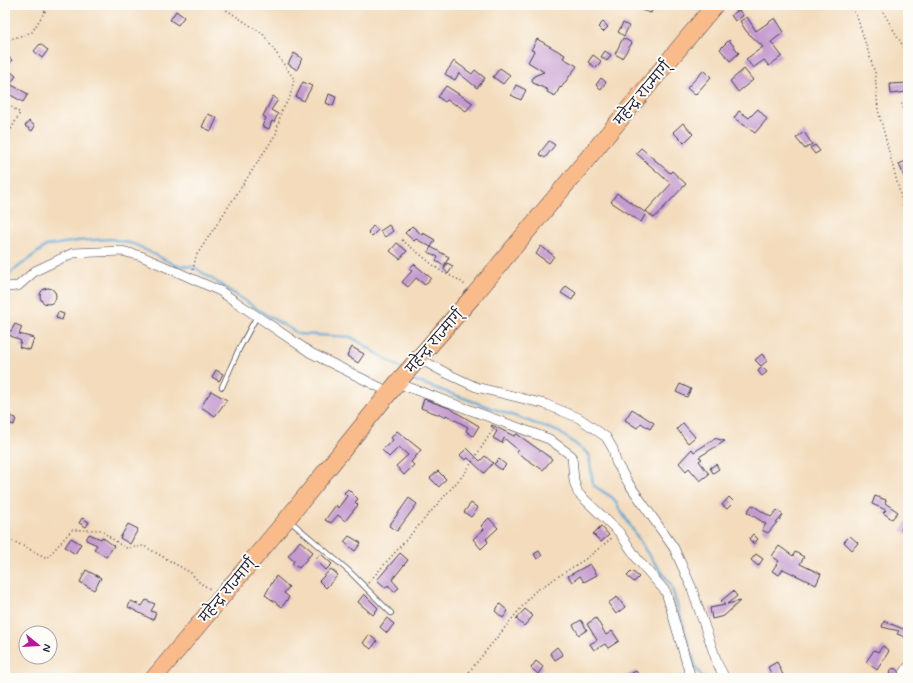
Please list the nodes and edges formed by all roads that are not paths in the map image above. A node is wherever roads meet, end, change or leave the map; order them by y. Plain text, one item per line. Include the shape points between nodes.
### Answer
1 (715, 5) edge
2 (5, 287) edge
3 (258, 315) junction
4 (417, 360) junction
5 (396, 384) junction
6 (222, 387) dead end
7 (287, 519) junction
8 (391, 613) dead end
9 (908, 667) edge
10 (154, 678) edge
11 (691, 678) edge
12 (725, 678) edge
13 (901, 678) edge

1 - 4 highway, महेन्द्र राज्मार्ग्
2 - 3 street via 18,286 35,271 73,253 122,251 141,256 220,291
3 - 5 street via 311,353
3 - 6 lane
4 - 5 highway, महेन्द्र राज्मार्ग्
4 - 12 street via 476,386 545,404 579,418 606,437 613,449 616,462 629,484 674,548 692,586 718,665
5 - 7 highway, महेन्द्र राज्मार्ग्
5 - 11 street via 550,439 572,456 574,481 578,493 619,532 638,560 666,592
7 - 8 lane via 333,556
7 - 10 highway, महेन्द्र राज्मार्ग्
9 - 13 street

